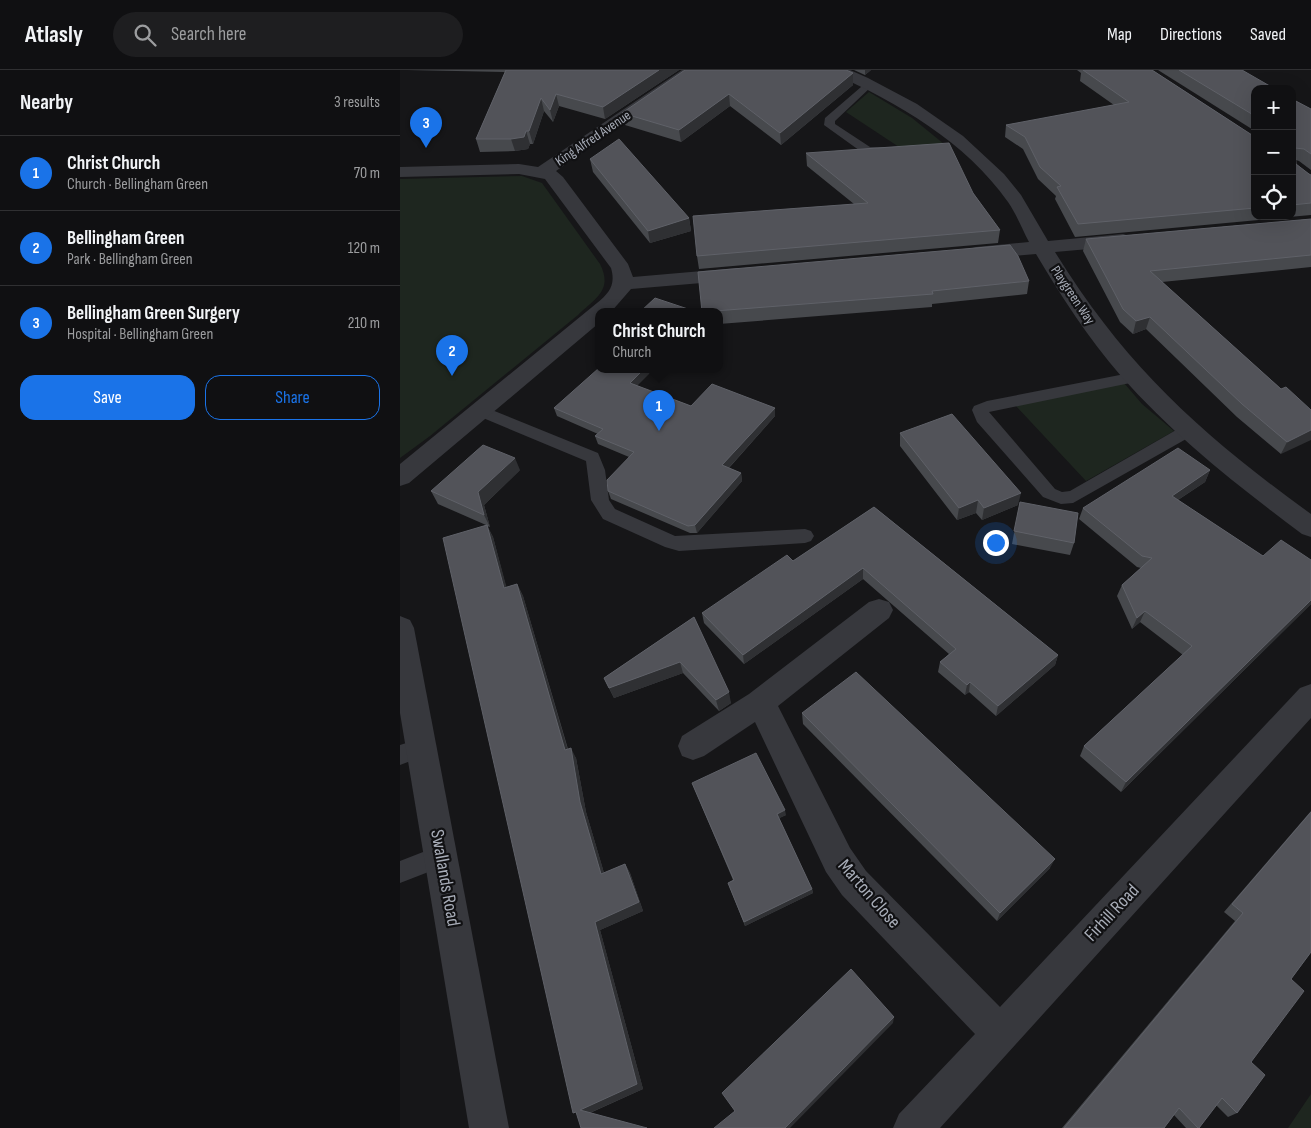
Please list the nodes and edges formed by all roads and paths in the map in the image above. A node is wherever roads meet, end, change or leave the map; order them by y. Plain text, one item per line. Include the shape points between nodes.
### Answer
1 (692, 70) edge
2 (836, 70) edge
3 (868, 84) junction
4 (906, 150) edge
5 (400, 172) edge
6 (542, 172) junction
7 (1141, 238) edge
8 (1042, 247) junction
9 (956, 254) edge
10 (755, 272) edge
11 (624, 284) junction
12 (603, 308) edge
13 (595, 315) edge
14 (1135, 377) junction
15 (482, 411) junction
16 (1190, 430) junction
17 (400, 477) edge
18 (1311, 527) edge
19 (805, 536) dead end
20 (879, 610) dead end
21 (400, 628) edge
22 (1311, 697) edge
23 (760, 703) junction
24 (693, 746) dead end
25 (411, 751) edge
26 (441, 856) junction
27 (400, 872) edge
28 (1000, 1034) junction
29 (489, 1128) edge
30 (913, 1128) edge

1 - 6 street, King Alfred Avenue
2 - 3 street, Playgreen Way
3 - 4 lane via 829,120 830,125 867,151
3 - 8 street, Playgreen Way via 929,119 955,148 987,166 1016,200
5 - 6 street via 519,169
6 - 11 street via 557,181 605,246 621,268
7 - 8 street
8 - 9 street
8 - 14 street, Playgreen Way via 1084,313
10 - 11 street
11 - 12 street
13 - 15 street
14 - 16 street, Playgreen Way
14 - 16 lane via 980,410 983,418 1049,493 1061,498 1072,497
15 - 17 street
15 - 19 lane via 592,456 596,462 596,490 604,509 671,542
16 - 18 street, Playgreen Way
20 - 23 street
21 - 25 street, Swallands Road
22 - 28 street, Firhill Road
23 - 24 street
23 - 28 street, Marton Close via 838,860
25 - 26 street, Swallands Road
26 - 27 lane
26 - 29 street, Swallands Road
28 - 30 street, Firhill Road

